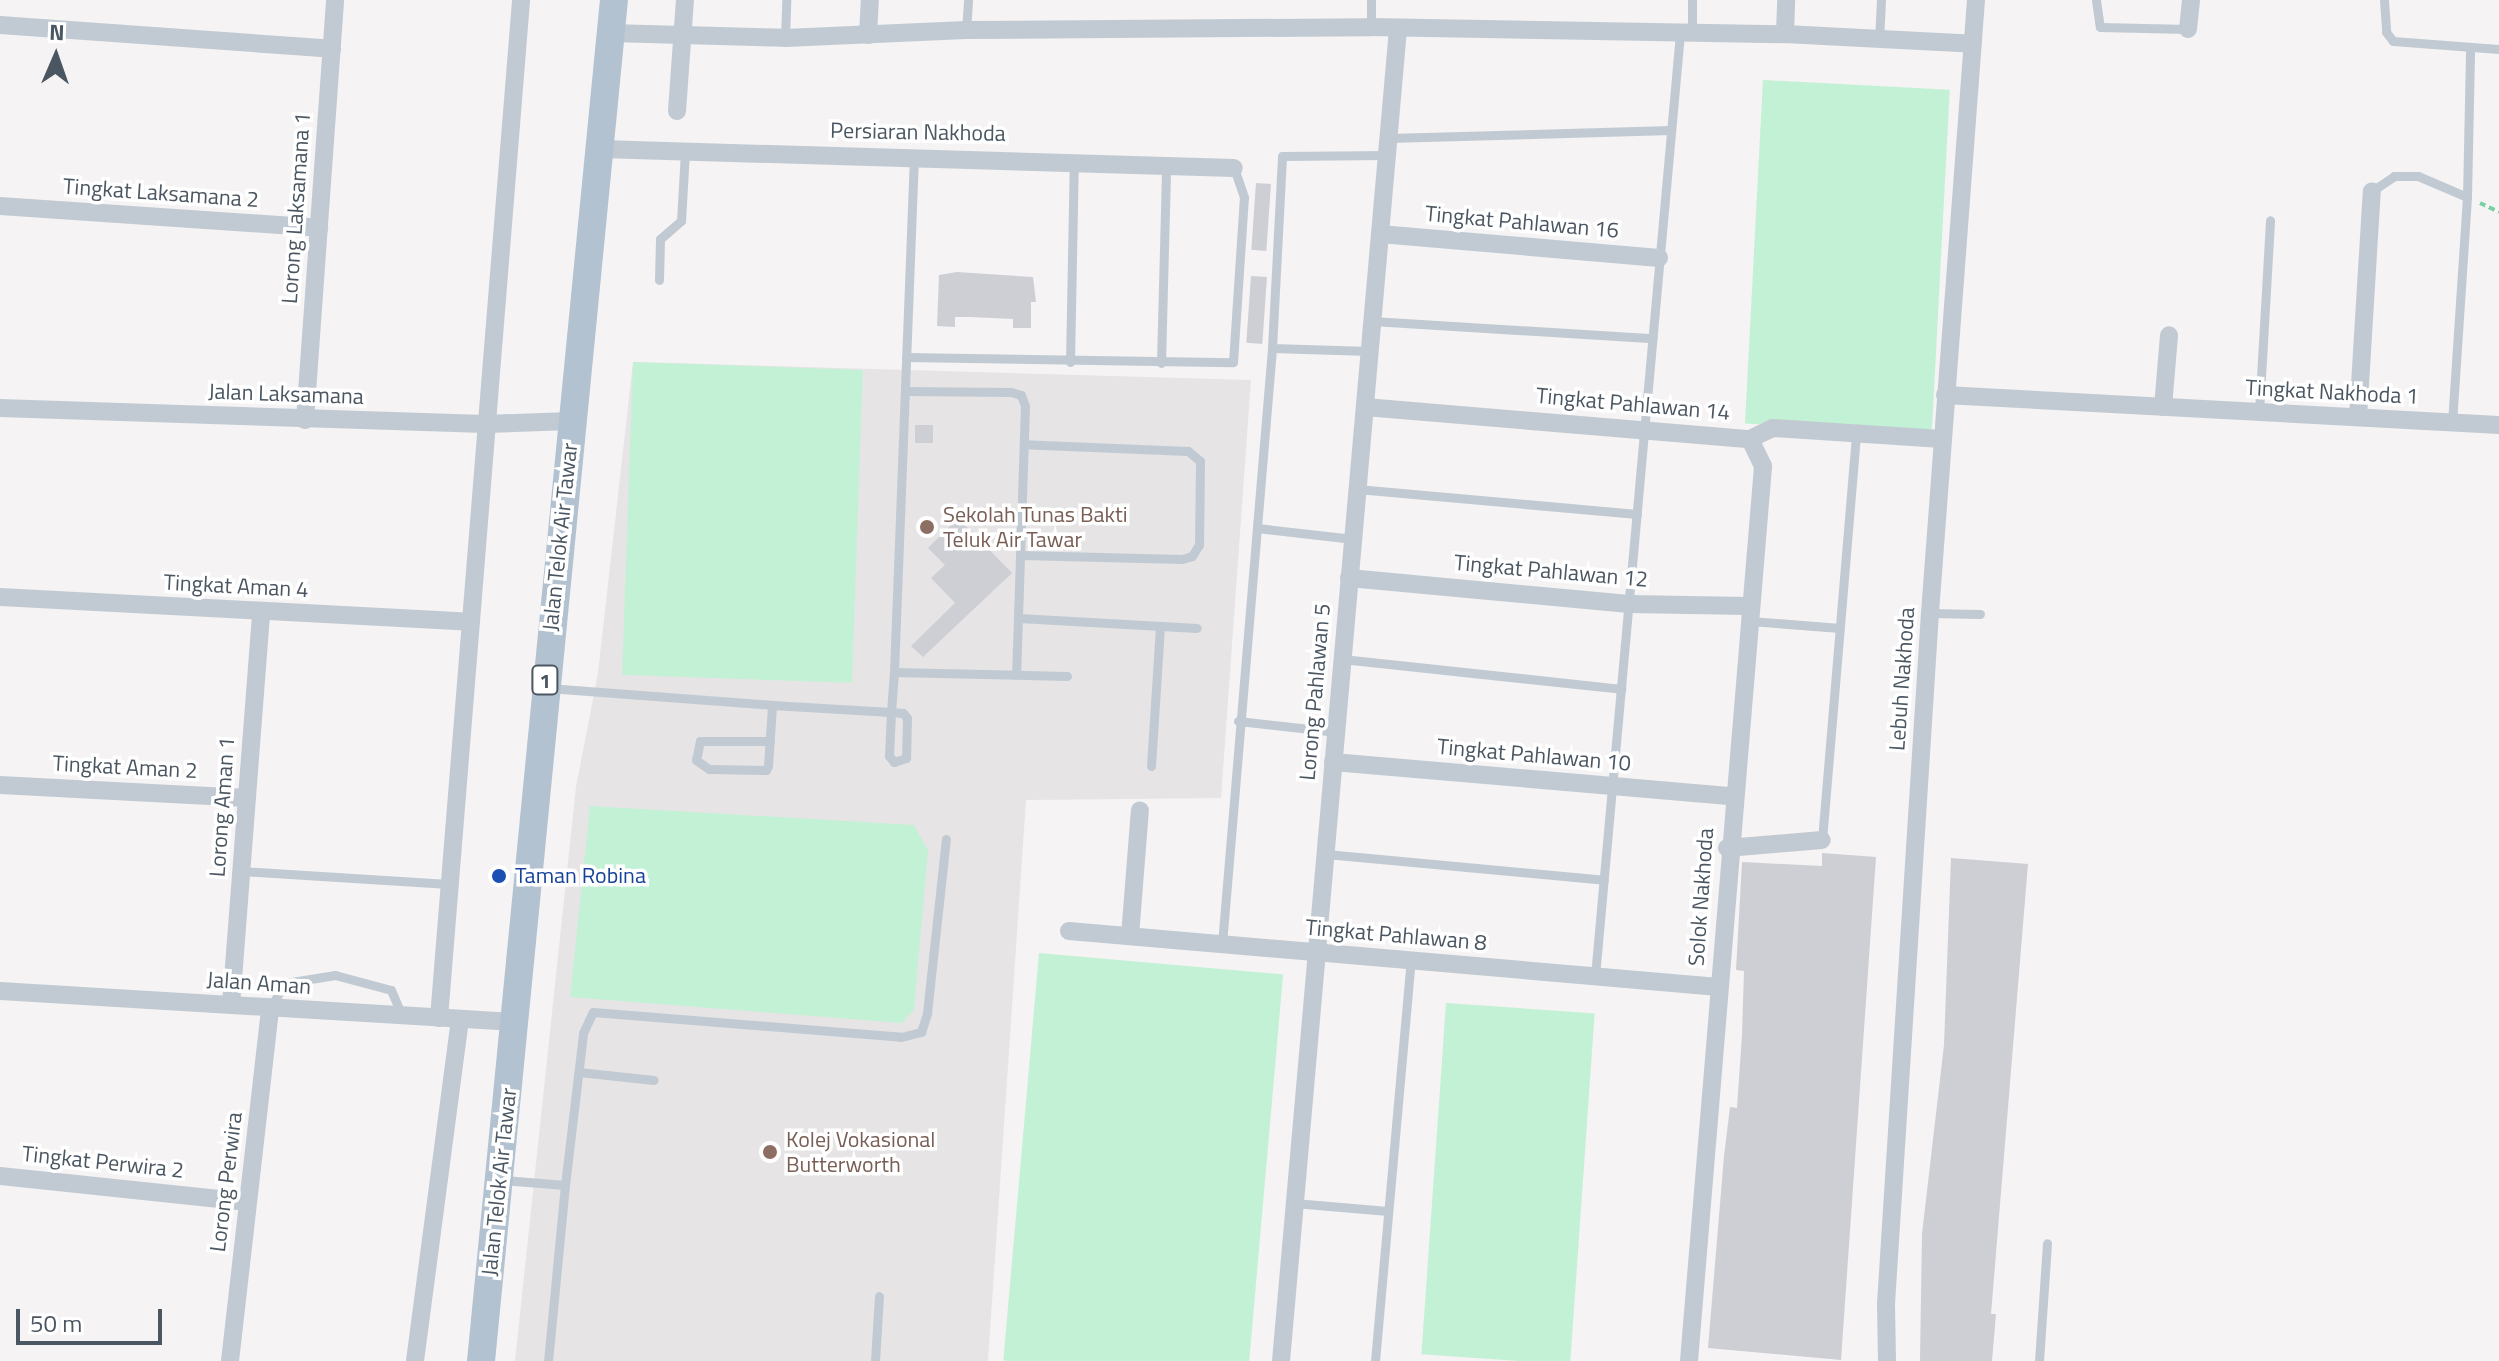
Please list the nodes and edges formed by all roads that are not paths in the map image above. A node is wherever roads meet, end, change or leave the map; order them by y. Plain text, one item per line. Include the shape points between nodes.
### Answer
1 (335, 0) edge
2 (521, 0) edge
3 (614, 0) edge
4 (685, 0) edge
5 (786, 0) edge
6 (870, 0) edge
7 (968, 0) edge
8 (1371, 0) edge
9 (1692, 0) edge
10 (1786, 0) edge
11 (1881, 0) edge
12 (1976, 0) edge
13 (2096, 0) edge
14 (2191, 0) edge
15 (2384, 0) edge
16 (0, 25) edge
17 (1371, 27) junction
18 (1398, 28) junction
19 (2188, 29) joint
20 (966, 30) junction
21 (1686, 32) junction
22 (611, 33) junction
23 (1785, 34) junction
24 (868, 35) junction
25 (682, 38) junction
26 (785, 38) junction
27 (1879, 41) junction
28 (1973, 44) junction
29 (2470, 48) junction
30 (332, 49) junction
31 (2499, 49) edge
32 (677, 111) dead end
33 (1671, 130) junction
34 (1387, 146) junction
35 (601, 149) junction
36 (685, 152) junction
37 (914, 156) junction
38 (1074, 160) junction
39 (1166, 163) junction
40 (1234, 168) joint
41 (2372, 191) joint
42 (2467, 197) junction
43 (0, 206) edge
44 (2270, 220) dead end
45 (319, 228) junction
46 (1380, 234) junction
47 (1659, 258) junction
48 (659, 280) dead end
49 (1372, 321) junction
50 (2169, 335) dead end
51 (1652, 338) junction
52 (1272, 348) junction
53 (1369, 351) junction
54 (906, 357) junction
55 (1070, 362) junction
56 (1161, 363) junction
57 (905, 391) junction
58 (1945, 395) junction
59 (1365, 407) junction
60 (2163, 407) junction
61 (0, 408) edge
62 (2259, 412) junction
63 (2358, 417) junction
64 (305, 420) junction
65 (571, 421) junction
66 (2452, 423) junction
67 (485, 424) junction
68 (2499, 425) edge
69 (1644, 427) junction
70 (1856, 433) junction
71 (1750, 439) junction
72 (1942, 439) junction
73 (1024, 444) junction
74 (1357, 489) junction
75 (1637, 514) junction
76 (1257, 528) junction
77 (1353, 539) junction
78 (1021, 555) junction
79 (1349, 578) junction
80 (0, 597) edge
81 (1629, 604) junction
82 (261, 612) junction
83 (1747, 613) junction
84 (1930, 613) junction
85 (1980, 614) dead end
86 (1019, 618) junction
87 (470, 622) junction
88 (1160, 626) junction
89 (1197, 628) dead end
90 (1840, 628) junction
91 (1342, 659) junction
92 (894, 672) junction
93 (1016, 675) junction
94 (1067, 676) dead end
95 (545, 688) junction
96 (1621, 689) junction
97 (772, 705) junction
98 (891, 712) junction
99 (1238, 721) junction
100 (1336, 732) junction
101 (770, 741) junction
102 (1333, 762) junction
103 (1151, 766) dead end
104 (0, 785) edge
105 (1612, 786) junction
106 (1732, 796) junction
107 (247, 798) junction
108 (1140, 810) dead end
109 (946, 839) dead end
110 (1822, 840) joint
111 (1727, 848) junction
112 (1326, 854) junction
113 (241, 871) junction
114 (1604, 880) junction
115 (449, 884) junction
116 (1069, 931) dead end
117 (1130, 936) junction
118 (1222, 944) junction
119 (1317, 952) junction
120 (1411, 960) junction
121 (1595, 976) junction
122 (1719, 987) junction
123 (0, 991) edge
124 (231, 1005) junction
125 (270, 1008) junction
126 (402, 1016) junction
127 (439, 1018) junction
128 (460, 1019) junction
129 (514, 1022) junction
130 (579, 1072) junction
131 (654, 1080) dead end
132 (0, 1176) edge
133 (500, 1180) junction
134 (565, 1185) junction
135 (248, 1202) junction
136 (1294, 1203) junction
137 (1388, 1211) junction
138 (2047, 1243) dead end
139 (879, 1296) dead end
140 (230, 1361) edge
141 (415, 1361) edge
142 (481, 1361) edge
143 (548, 1361) edge
144 (875, 1361) edge
145 (1281, 1361) edge
146 (1375, 1361) edge
147 (1689, 1361) edge
148 (1887, 1361) edge
149 (2039, 1361) edge

1 - 30 street, Lorong Laksamana 1
2 - 67 street
3 - 22 main road, Jalan Telok Air Tawar / 1
4 - 25 street
5 - 26 lane
6 - 24 street
7 - 20 lane
8 - 17 lane
9 - 21 lane
10 - 23 street
11 - 27 lane
12 - 28 street, Lebuh Nakhoda
13 - 19 lane via 2100,27
14 - 19 street
15 - 29 lane via 2386,32 2393,41
16 - 30 street
17 - 18 street
17 - 20 street
18 - 21 street
18 - 34 street, Lorong Pahlawan 5
20 - 24 street
21 - 23 street
21 - 33 lane
22 - 25 street
22 - 35 main road, Jalan Telok Air Tawar / 1
23 - 27 street
24 - 26 street
25 - 26 street
25 - 32 street
27 - 28 street
28 - 58 street, Lebuh Nakhoda
29 - 31 lane
29 - 42 lane
30 - 45 street, Lorong Laksamana 1
33 - 34 lane
33 - 47 lane
34 - 46 street, Lorong Pahlawan 5
34 - 52 lane via 1282,156
35 - 36 street, Persiaran Nakhoda
35 - 65 main road, Jalan Telok Air Tawar / 1
36 - 37 street, Persiaran Nakhoda
36 - 48 lane via 681,221 660,239
37 - 38 street, Persiaran Nakhoda
37 - 54 lane
38 - 39 street, Persiaran Nakhoda
38 - 55 lane
39 - 40 street, Persiaran Nakhoda
39 - 56 lane
40 - 56 lane via 1244,197 1237,353 1233,362
41 - 42 lane via 2394,176 2418,176
41 - 63 street
42 - 66 lane
43 - 45 street, Tingkat Laksamana 2
44 - 62 lane
45 - 64 street, Lorong Laksamana 1
46 - 47 street, Tingkat Pahlawan 16
46 - 49 street, Lorong Pahlawan 5
47 - 51 lane
49 - 51 lane
49 - 53 street, Lorong Pahlawan 5
50 - 60 street
51 - 69 lane
52 - 53 lane
52 - 76 lane
53 - 59 street, Lorong Pahlawan 5
54 - 55 lane
54 - 57 lane
55 - 56 lane
57 - 73 lane via 1021,395
57 - 92 lane
58 - 60 street, Tingkat Nakhoda 1
58 - 72 street, Lebuh Nakhoda
59 - 69 street, Tingkat Pahlawan 14
59 - 74 street, Lorong Pahlawan 5
60 - 62 street, Tingkat Nakhoda 1
61 - 64 street, Jalan Laksamana
62 - 63 street, Tingkat Nakhoda 1
63 - 66 street, Tingkat Nakhoda 1
64 - 67 street, Jalan Laksamana
65 - 67 street, Jalan Laksamana
65 - 95 main road, Jalan Telok Air Tawar / 1
66 - 68 street, Tingkat Nakhoda 1
67 - 87 street
69 - 71 street, Tingkat Pahlawan 14
69 - 75 lane
70 - 71 street, Tingkat Pahlawan 14 via 1773,428
70 - 72 street, Tingkat Pahlawan 14
70 - 90 lane
71 - 83 street, Solok Nakhoda via 1763,466
72 - 84 street, Lebuh Nakhoda
73 - 78 lane
73 - 78 lane via 1188,451 1200,461 1199,545 1192,556 1182,559
74 - 75 lane
74 - 77 street, Lorong Pahlawan 5
75 - 81 lane
76 - 77 lane
76 - 99 lane
77 - 79 street, Lorong Pahlawan 5
78 - 86 lane
79 - 81 street, Tingkat Pahlawan 12
79 - 91 street, Lorong Pahlawan 5
80 - 82 street, Tingkat Aman 4
81 - 83 street, Tingkat Pahlawan 12
81 - 96 lane
82 - 87 street, Tingkat Aman 4
82 - 107 street, Lorong Aman 1
83 - 90 lane
83 - 106 street, Solok Nakhoda
84 - 85 lane
84 - 148 street, Lebuh Nakhoda via 1886,1304
86 - 88 lane
86 - 93 lane
87 - 115 street
88 - 89 lane
88 - 103 lane
90 - 110 lane
91 - 96 lane
91 - 100 street, Lorong Pahlawan 5
92 - 93 lane
92 - 98 lane
93 - 94 lane
95 - 97 lane
95 - 129 main road, Jalan Telok Air Tawar / 1
96 - 105 lane
97 - 98 lane
97 - 101 lane
98 - 98 lane via 907,718 906,758 900,762 889,756
99 - 100 lane
99 - 118 lane
100 - 102 street, Lorong Pahlawan 5
101 - 101 lane via 700,741 696,760 709,769 766,770
102 - 105 street, Tingkat Pahlawan 10
102 - 112 street, Lorong Pahlawan 5
104 - 107 street, Tingkat Aman 2
105 - 106 street, Tingkat Pahlawan 10
105 - 114 lane
106 - 111 street, Solok Nakhoda
107 - 113 street, Lorong Aman 1
108 - 117 street
109 - 130 lane via 921,1032 901,1037 593,1012 586,1020
110 - 111 street
111 - 122 street, Solok Nakhoda
112 - 114 lane
112 - 119 street, Lorong Pahlawan 5
113 - 115 lane
113 - 124 street, Lorong Aman 1
114 - 121 lane
115 - 127 street
116 - 117 street, Tingkat Pahlawan 8
117 - 118 street, Tingkat Pahlawan 8
118 - 119 street, Tingkat Pahlawan 8
119 - 120 street, Tingkat Pahlawan 8
119 - 136 street, Lorong Pahlawan 5
120 - 121 street, Tingkat Pahlawan 8
120 - 137 lane
121 - 122 street, Tingkat Pahlawan 8
122 - 147 street, Solok Nakhoda
123 - 124 street, Jalan Aman
124 - 125 street, Jalan Aman
125 - 126 street, Jalan Aman
125 - 126 lane via 285,983 335,975 391,990
125 - 135 street, Lorong Perwira
126 - 127 street, Jalan Aman
127 - 128 street, Jalan Aman
128 - 129 street, Jalan Aman
128 - 141 street
129 - 133 main road, Jalan Telok Air Tawar / 1
130 - 131 lane
130 - 134 lane
132 - 135 street, Tingkat Perwira 2
133 - 134 lane
133 - 142 main road, Jalan Telok Air Tawar / 1
134 - 143 lane
135 - 140 street, Lorong Perwira
136 - 137 lane
136 - 145 street, Lorong Pahlawan 5
137 - 146 lane
138 - 149 lane
139 - 144 lane

